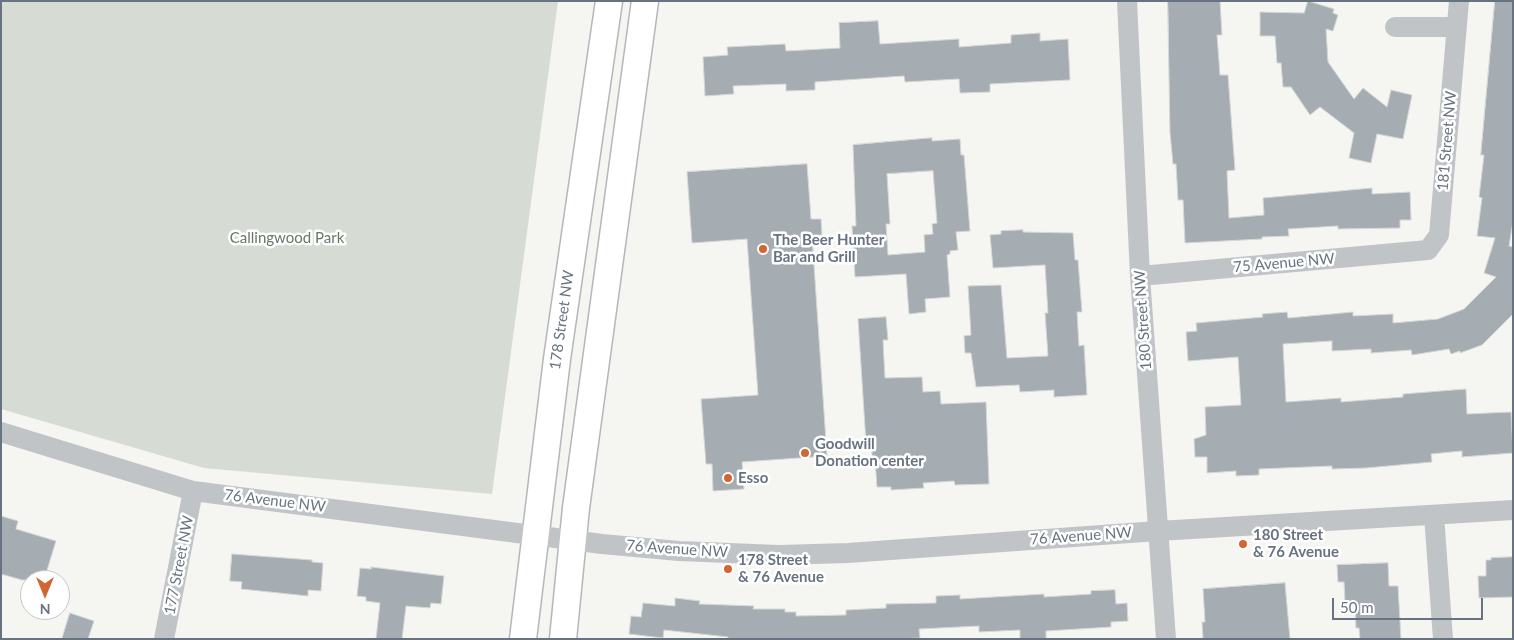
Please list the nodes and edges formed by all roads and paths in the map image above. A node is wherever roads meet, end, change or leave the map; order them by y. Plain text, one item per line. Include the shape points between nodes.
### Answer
1 (609, 1) edge
2 (645, 1) edge
3 (1127, 1) edge
4 (1459, 1) edge
5 (1395, 27) dead end
6 (1456, 28) junction
7 (1428, 250) joint
8 (1140, 276) junction
9 (1, 432) edge
10 (193, 490) junction
11 (1513, 510) edge
12 (1434, 514) junction
13 (1158, 531) junction
14 (535, 535) junction
15 (573, 540) junction
16 (164, 639) edge
17 (523, 639) edge
18 (563, 639) edge
19 (1166, 639) edge
20 (1443, 639) edge

1 - 14 main road, 178 Street NW via 556,359
2 - 15 main road
3 - 8 street, 180 Street NW
4 - 6 street, 181 Street NW
5 - 6 street
6 - 7 street, 181 Street NW via 1439,235
7 - 8 street, 75 Avenue NW
8 - 13 street, 180 Street NW
9 - 10 street, 76 Avenue NW
10 - 14 street, 76 Avenue NW
10 - 16 street, 177 Street NW
11 - 12 street, 76 Avenue NW
12 - 13 street, 76 Avenue NW
12 - 20 street
13 - 15 street, 76 Avenue NW via 822,554 679,551
13 - 19 street, 180 Street NW
14 - 15 street, 76 Avenue NW
14 - 17 main road, 178 Street NW
15 - 18 main road

